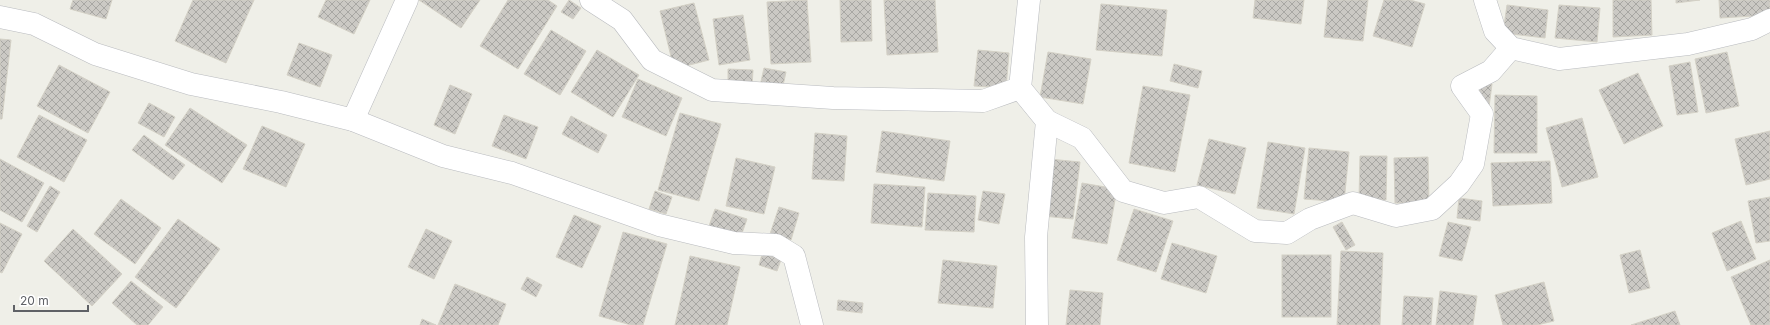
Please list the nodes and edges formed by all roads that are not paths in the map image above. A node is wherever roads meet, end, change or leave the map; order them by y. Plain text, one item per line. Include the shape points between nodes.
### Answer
1 (407, 0) edge
2 (591, 0) edge
3 (1029, 0) edge
4 (1485, 0) edge
5 (0, 17) edge
6 (1770, 20) edge
7 (1511, 48) junction
8 (1020, 88) junction
9 (353, 120) junction
10 (1047, 121) junction
11 (812, 325) edge
12 (1036, 325) edge

1 - 9 street
2 - 8 street via 622,20 652,60 712,90 833,98 983,101
3 - 8 street
4 - 7 street via 1495,31
5 - 9 street via 34,24 95,54 191,84
6 - 7 street via 1752,29 1688,44 1559,59
7 - 10 street via 1491,71 1462,86 1482,114 1473,164 1463,179 1432,209 1396,216 1353,203 1310,219 1287,233 1255,231 1199,197 1164,203 1123,191 1082,138
8 - 10 street
9 - 11 street via 442,156 512,173 659,225 734,243 776,245 794,256
10 - 12 street via 1036,237

